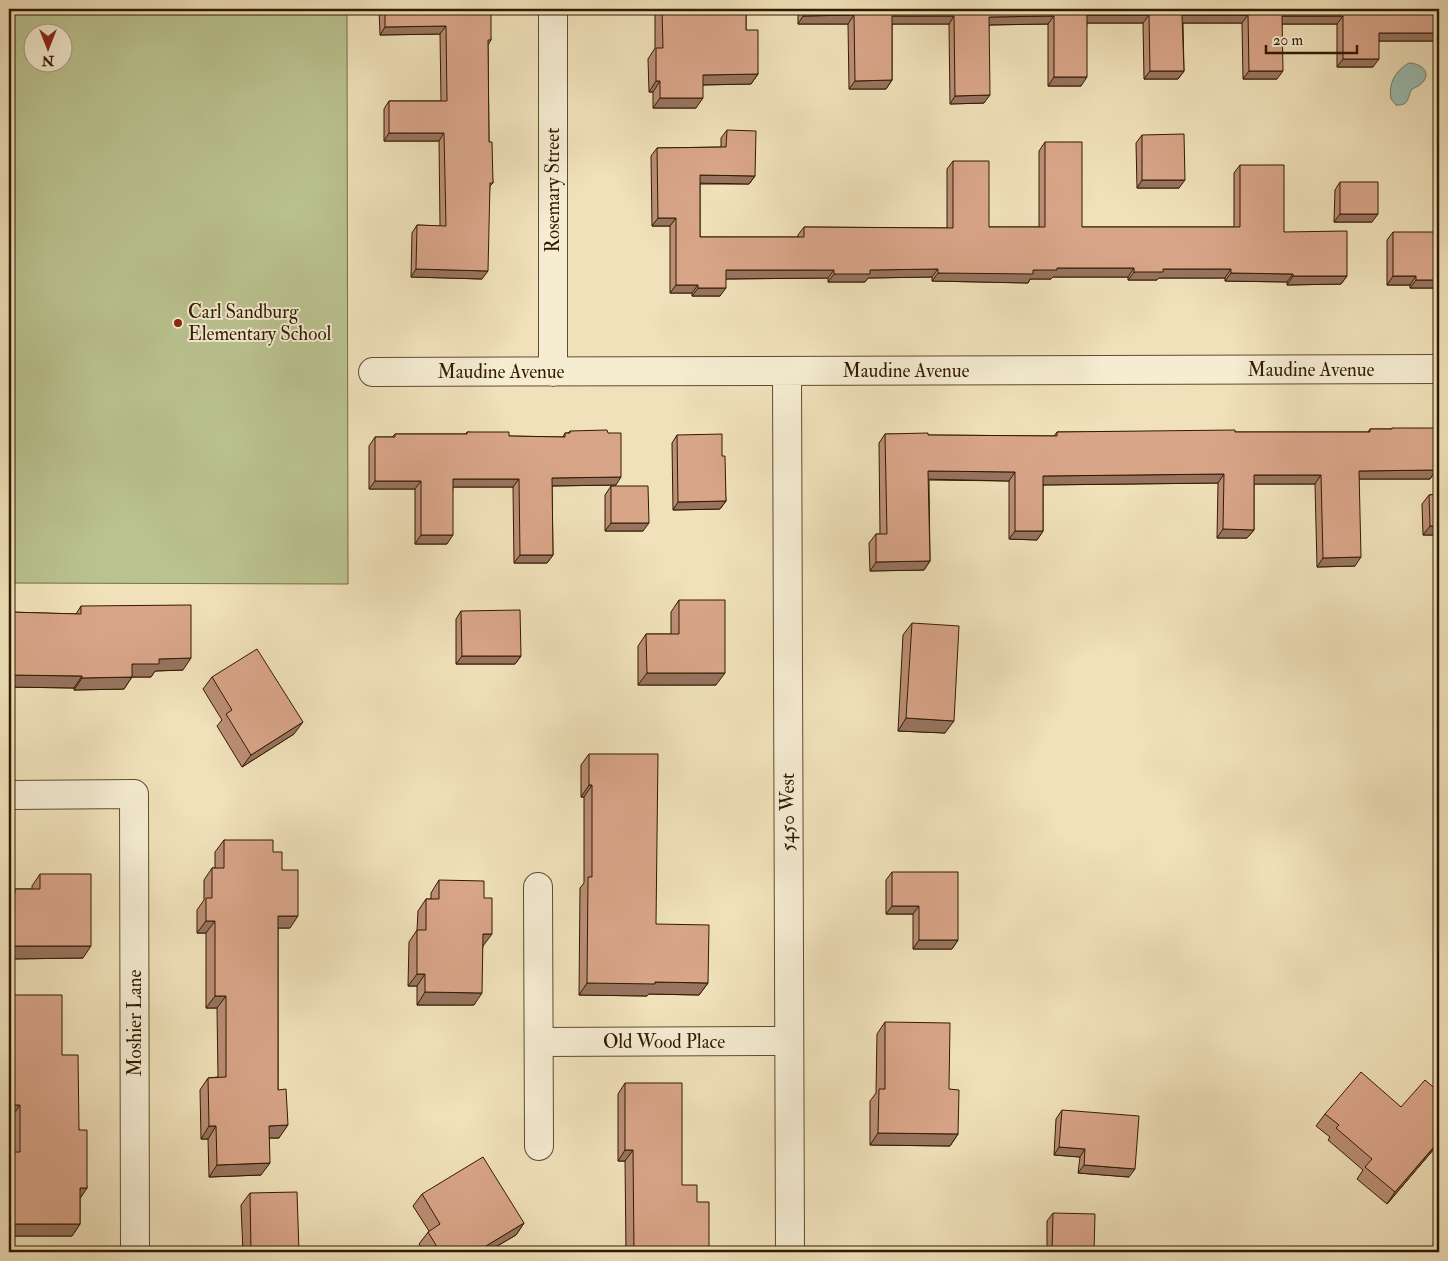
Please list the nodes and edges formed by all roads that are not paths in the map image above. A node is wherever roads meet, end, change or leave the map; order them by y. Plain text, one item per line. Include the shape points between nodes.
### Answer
1 (553, 9) edge
2 (1439, 369) edge
3 (787, 371) junction
4 (372, 372) dead end
5 (553, 372) junction
6 (9, 795) edge
7 (538, 888) dead end
8 (789, 1041) junction
9 (538, 1042) junction
10 (539, 1146) dead end
11 (135, 1252) edge
12 (790, 1252) edge

1 - 5 street, Rosemary Street
2 - 3 street, Maudine Avenue
3 - 5 street, Maudine Avenue
3 - 8 street, 5450 West
4 - 5 street, Maudine Avenue
6 - 11 street, Moshier Lane via 134,794
7 - 9 street
8 - 9 street, Old Wood Place
8 - 12 street, 5450 West
9 - 10 street

